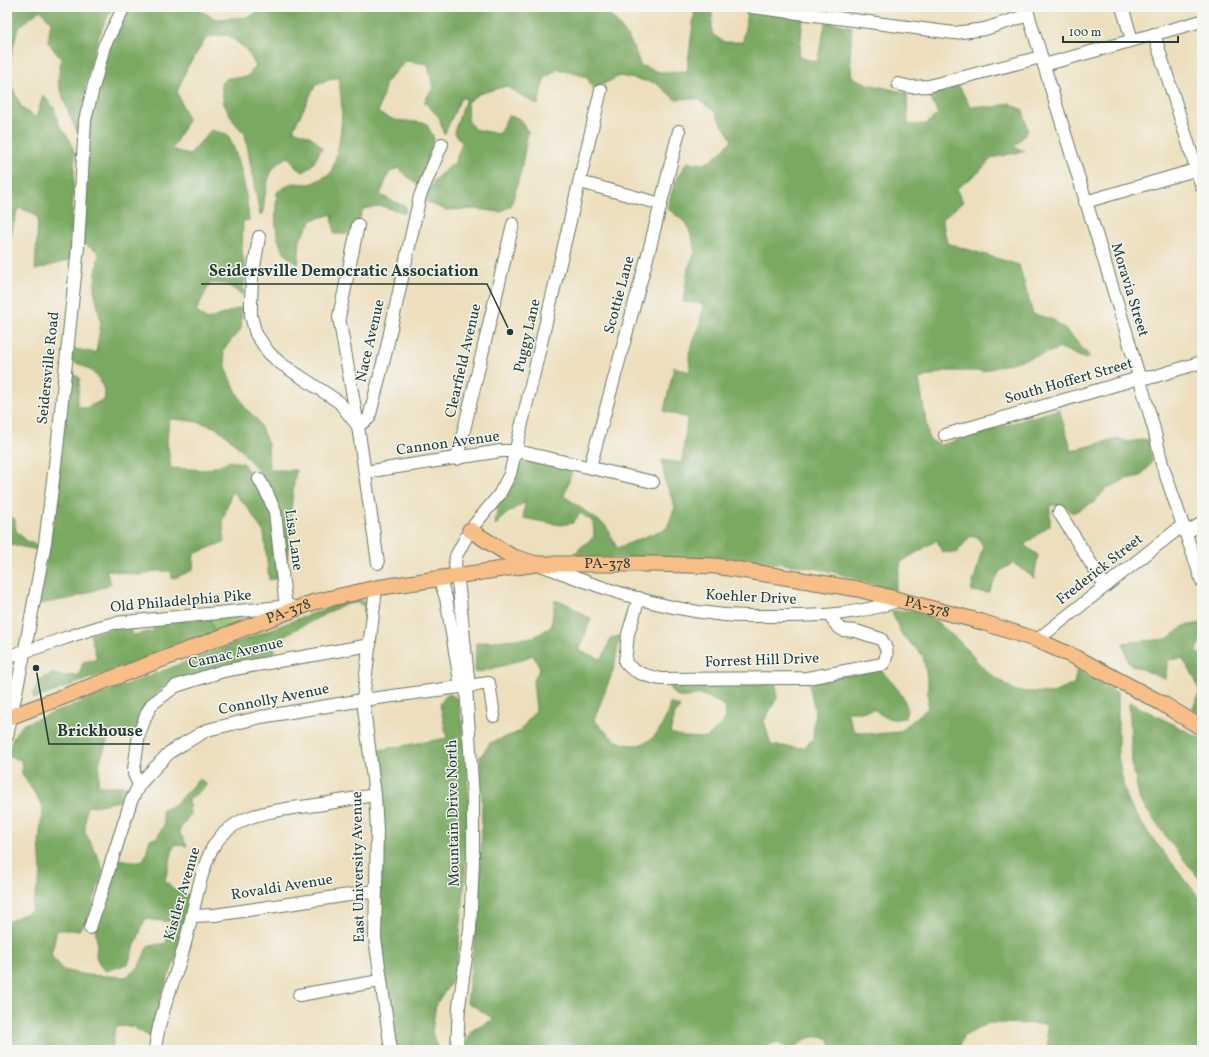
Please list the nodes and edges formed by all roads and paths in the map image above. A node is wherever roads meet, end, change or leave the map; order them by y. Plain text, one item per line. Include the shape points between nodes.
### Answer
1 (124, 7) edge
2 (752, 7) edge
3 (1122, 7) edge
4 (1027, 11) edge
5 (1202, 21) edge
6 (1154, 34) junction
7 (1132, 40) junction
8 (1042, 61) junction
9 (898, 84) dead end
10 (601, 90) dead end
11 (679, 131) dead end
12 (442, 144) dead end
13 (1200, 169) edge
14 (580, 182) junction
15 (1202, 187) edge
16 (1085, 202) junction
17 (660, 204) junction
18 (513, 224) dead end
19 (358, 225) dead end
20 (259, 237) dead end
21 (1202, 362) edge
22 (1139, 378) junction
23 (358, 426) junction
24 (945, 435) dead end
25 (517, 451) junction
26 (457, 459) junction
27 (590, 467) junction
28 (365, 472) junction
29 (259, 479) dead end
30 (653, 482) dead end
31 (1059, 512) dead end
32 (1202, 524) edge
33 (1184, 529) junction
34 (470, 530) junction
35 (378, 563) dead end
36 (536, 564) junction
37 (456, 575) junction
38 (439, 578) junction
39 (1202, 581) edge
40 (1105, 586) junction
41 (376, 588) junction
42 (639, 598) junction
43 (897, 601) junction
44 (314, 602) junction
45 (286, 608) junction
46 (829, 616) junction
47 (1037, 640) junction
48 (370, 645) junction
49 (25, 652) junction
50 (7, 656) edge
51 (466, 686) junction
52 (363, 700) junction
53 (494, 716) dead end
54 (9, 718) edge
55 (1202, 728) edge
56 (7, 736) edge
57 (139, 785) junction
58 (375, 795) junction
59 (376, 891) junction
60 (192, 916) junction
61 (90, 928) dead end
62 (380, 981) junction
63 (299, 995) dead end
64 (155, 1050) edge
65 (391, 1050) edge
66 (457, 1050) edge

1 - 49 street, Seidersville Road via 104,46 85,120 78,247 57,449 45,543
2 - 4 street via 954,33 985,29
3 - 7 street
4 - 8 street, Moravia Street
5 - 6 street
6 - 7 street
6 - 13 street
7 - 8 street
8 - 9 street via 930,86 911,87
8 - 16 street, Moravia Street
10 - 14 street, Puggy Lane
11 - 17 street, Scottie Lane
12 - 23 street, Nace Avenue via 420,196 369,418
13 - 15 street
13 - 16 street
14 - 17 street
14 - 25 street, Puggy Lane
16 - 22 street, Moravia Street
17 - 27 street, Scottie Lane
18 - 26 street, Clearfield Avenue
19 - 23 street via 339,317
20 - 23 street via 251,287 251,316 256,334 269,353 280,363 339,402
21 - 22 street, South Hoffert Street via 1154,377
22 - 24 street, South Hoffert Street
22 - 33 street, Moravia Street via 1162,464
23 - 28 street
25 - 26 street, Cannon Avenue via 501,451
25 - 27 street, Cannon Avenue
25 - 34 street, Puggy Lane via 505,485
26 - 28 street, Cannon Avenue
27 - 30 street, Cannon Avenue
28 - 35 street
29 - 45 street, Lisa Lane via 275,512
31 - 40 street
32 - 33 street, Frederick Street
33 - 39 street, Moravia Street
33 - 40 street, Frederick Street
34 - 36 main road via 511,556
34 - 37 street, Puggy Lane via 456,556
36 - 37 main road, PA-378
36 - 42 street, Koehler Drive
36 - 43 main road, PA-378 via 716,566 858,589
37 - 38 main road, PA-378
37 - 51 street, Mountain Drive North via 468,678
38 - 41 main road, PA-378
38 - 51 street via 446,598 460,681
40 - 47 street, Frederick Street
41 - 44 main road, PA-378
41 - 48 street, East University Avenue
42 - 46 street, Koehler Drive via 717,614
42 - 46 street, Forrest Hill Drive via 628,634 625,662 632,669 661,679 807,678 883,664 888,649 881,638 843,630
43 - 46 street, Koehler Drive via 876,608
43 - 47 main road, PA-378 via 982,622
44 - 45 street, Old Philadelphia Pike
44 - 54 main road, PA-378
45 - 49 street, Old Philadelphia Pike via 115,623 95,627
47 - 55 main road, PA-378 via 1163,704
48 - 52 street, East University Avenue
48 - 57 street, Camac Avenue via 223,671 176,686 152,704 142,725 134,769
49 - 50 street, Old Philadelphia Pike
49 - 54 street, Seidersville Road
51 - 52 street, Connolly Avenue
51 - 53 street, Connolly Avenue via 489,683
51 - 66 street, Mountain Drive North via 474,861 470,930 459,1006
52 - 57 street, Connolly Avenue via 261,717 207,730 170,752
52 - 58 street, East University Avenue
54 - 56 street, Seidersville Road
57 - 61 street, Connolly Avenue via 127,809
58 - 59 street, East University Avenue
58 - 60 street, Kistler Avenue via 270,811 239,822 219,839 213,848 205,867
59 - 60 street, Rovaldi Avenue via 215,915
59 - 62 street, East University Avenue via 375,932
60 - 64 street, Kistler Avenue via 180,964 157,1032
62 - 63 street
62 - 65 street, East University Avenue

